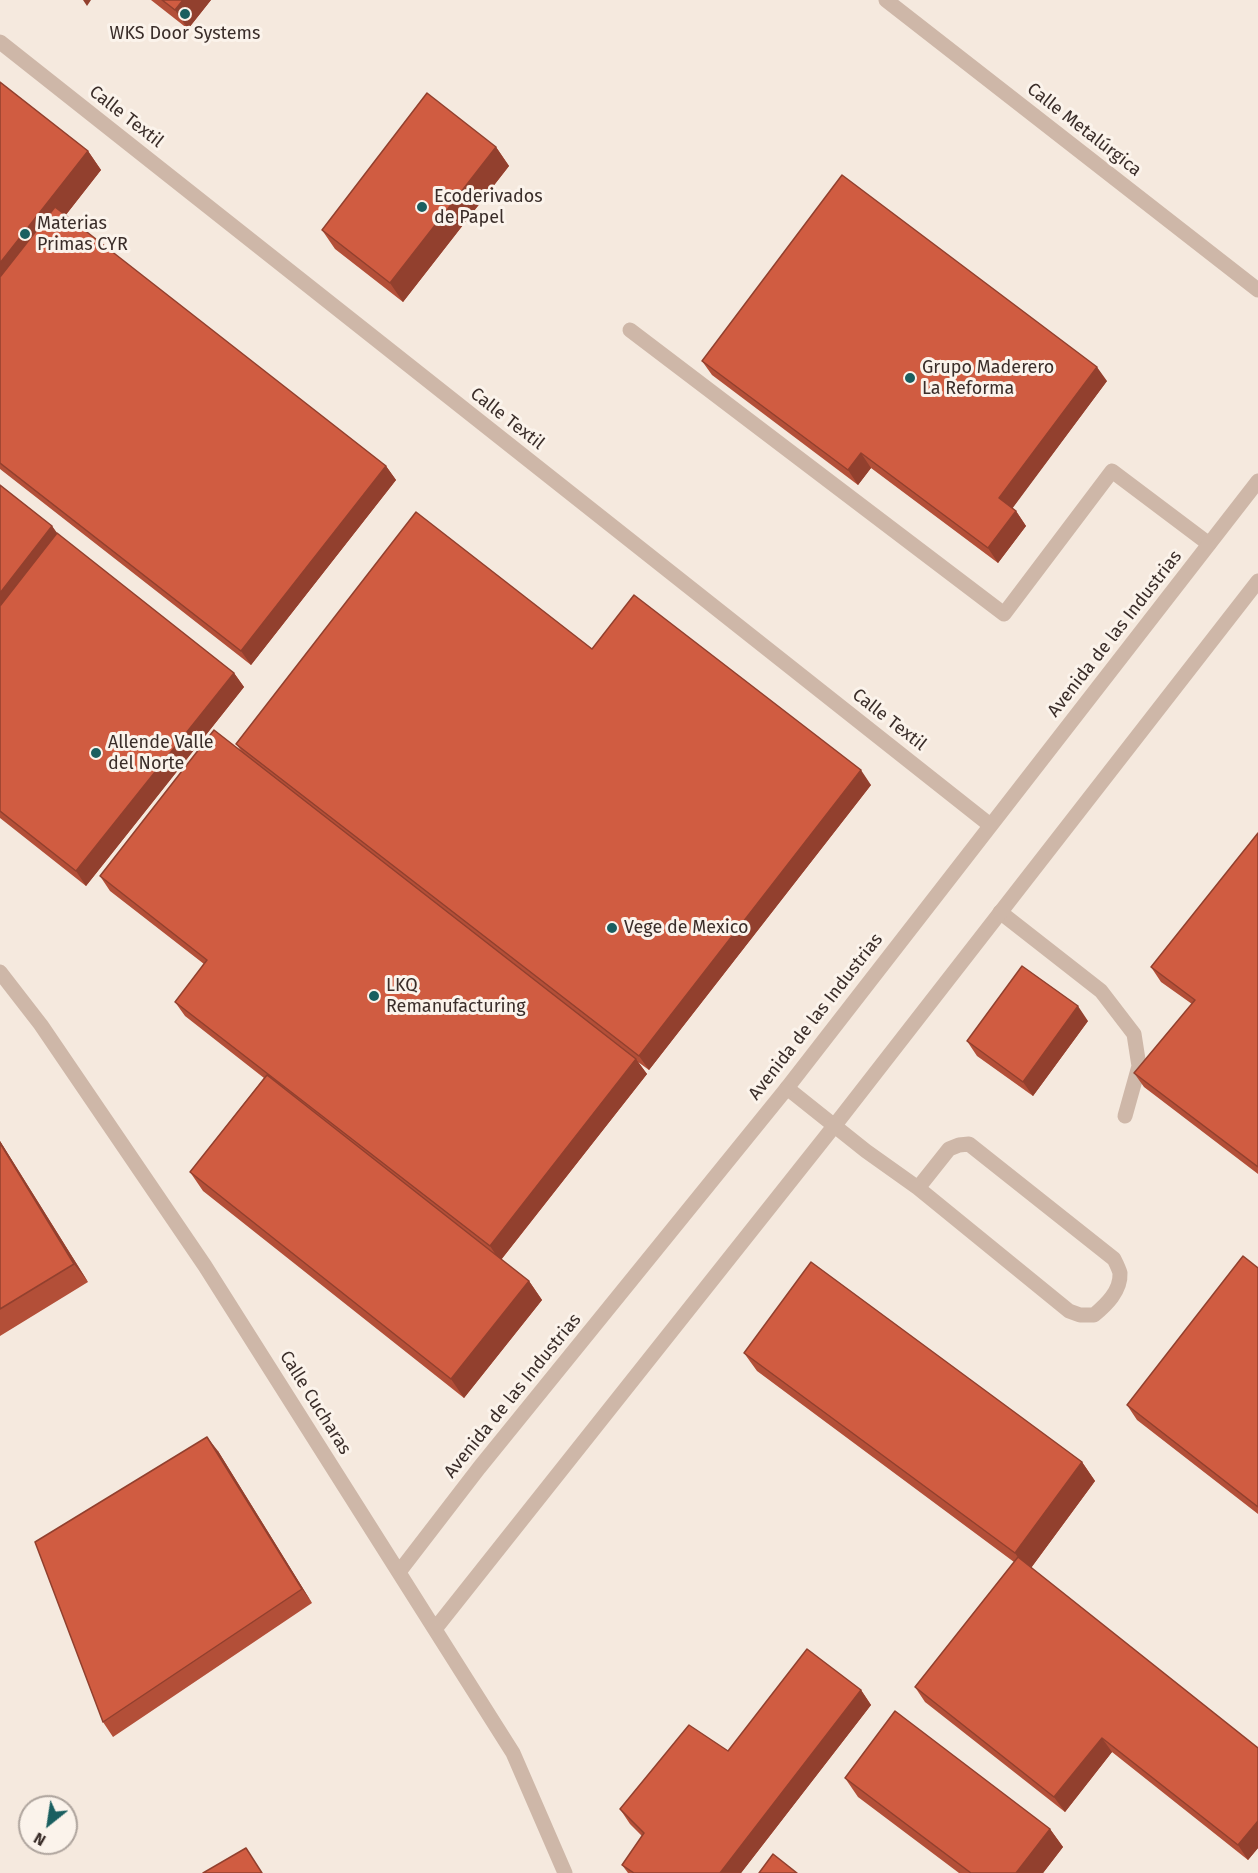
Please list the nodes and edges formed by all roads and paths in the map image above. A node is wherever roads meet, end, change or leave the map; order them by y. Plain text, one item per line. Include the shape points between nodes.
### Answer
1 (885, 0) edge
2 (0, 42) edge
3 (1258, 290) edge
4 (630, 330) dead end
5 (1258, 481) edge
6 (1209, 544) junction
7 (1258, 581) edge
8 (990, 825) junction
9 (1000, 912) junction
10 (0, 972) edge
11 (787, 1088) junction
12 (1125, 1116) dead end
13 (835, 1125) junction
14 (918, 1188) junction
15 (399, 1572) junction
16 (435, 1629) junction
17 (565, 1873) edge

1 - 3 street, Calle Metalúrgica
2 - 8 street, Calle Textil
4 - 6 street via 1004,614 1112,471
5 - 6 street, Avenida de las Industrias
6 - 8 street, Avenida de las Industrias
7 - 9 street
8 - 11 street, Avenida de las Industrias
9 - 12 street via 1101,991 1134,1034 1139,1066
9 - 13 street
10 - 15 street, Calle Cucharas via 41,1024 199,1256
11 - 13 street
11 - 15 street, Avenida de las Industrias
13 - 14 street
13 - 16 street
14 - 14 street via 1069,1311 1094,1315 1109,1302 1118,1286 1120,1272 1114,1259 969,1144 949,1149
15 - 16 street, Calle Cucharas
16 - 17 street, Calle Cucharas via 513,1753

